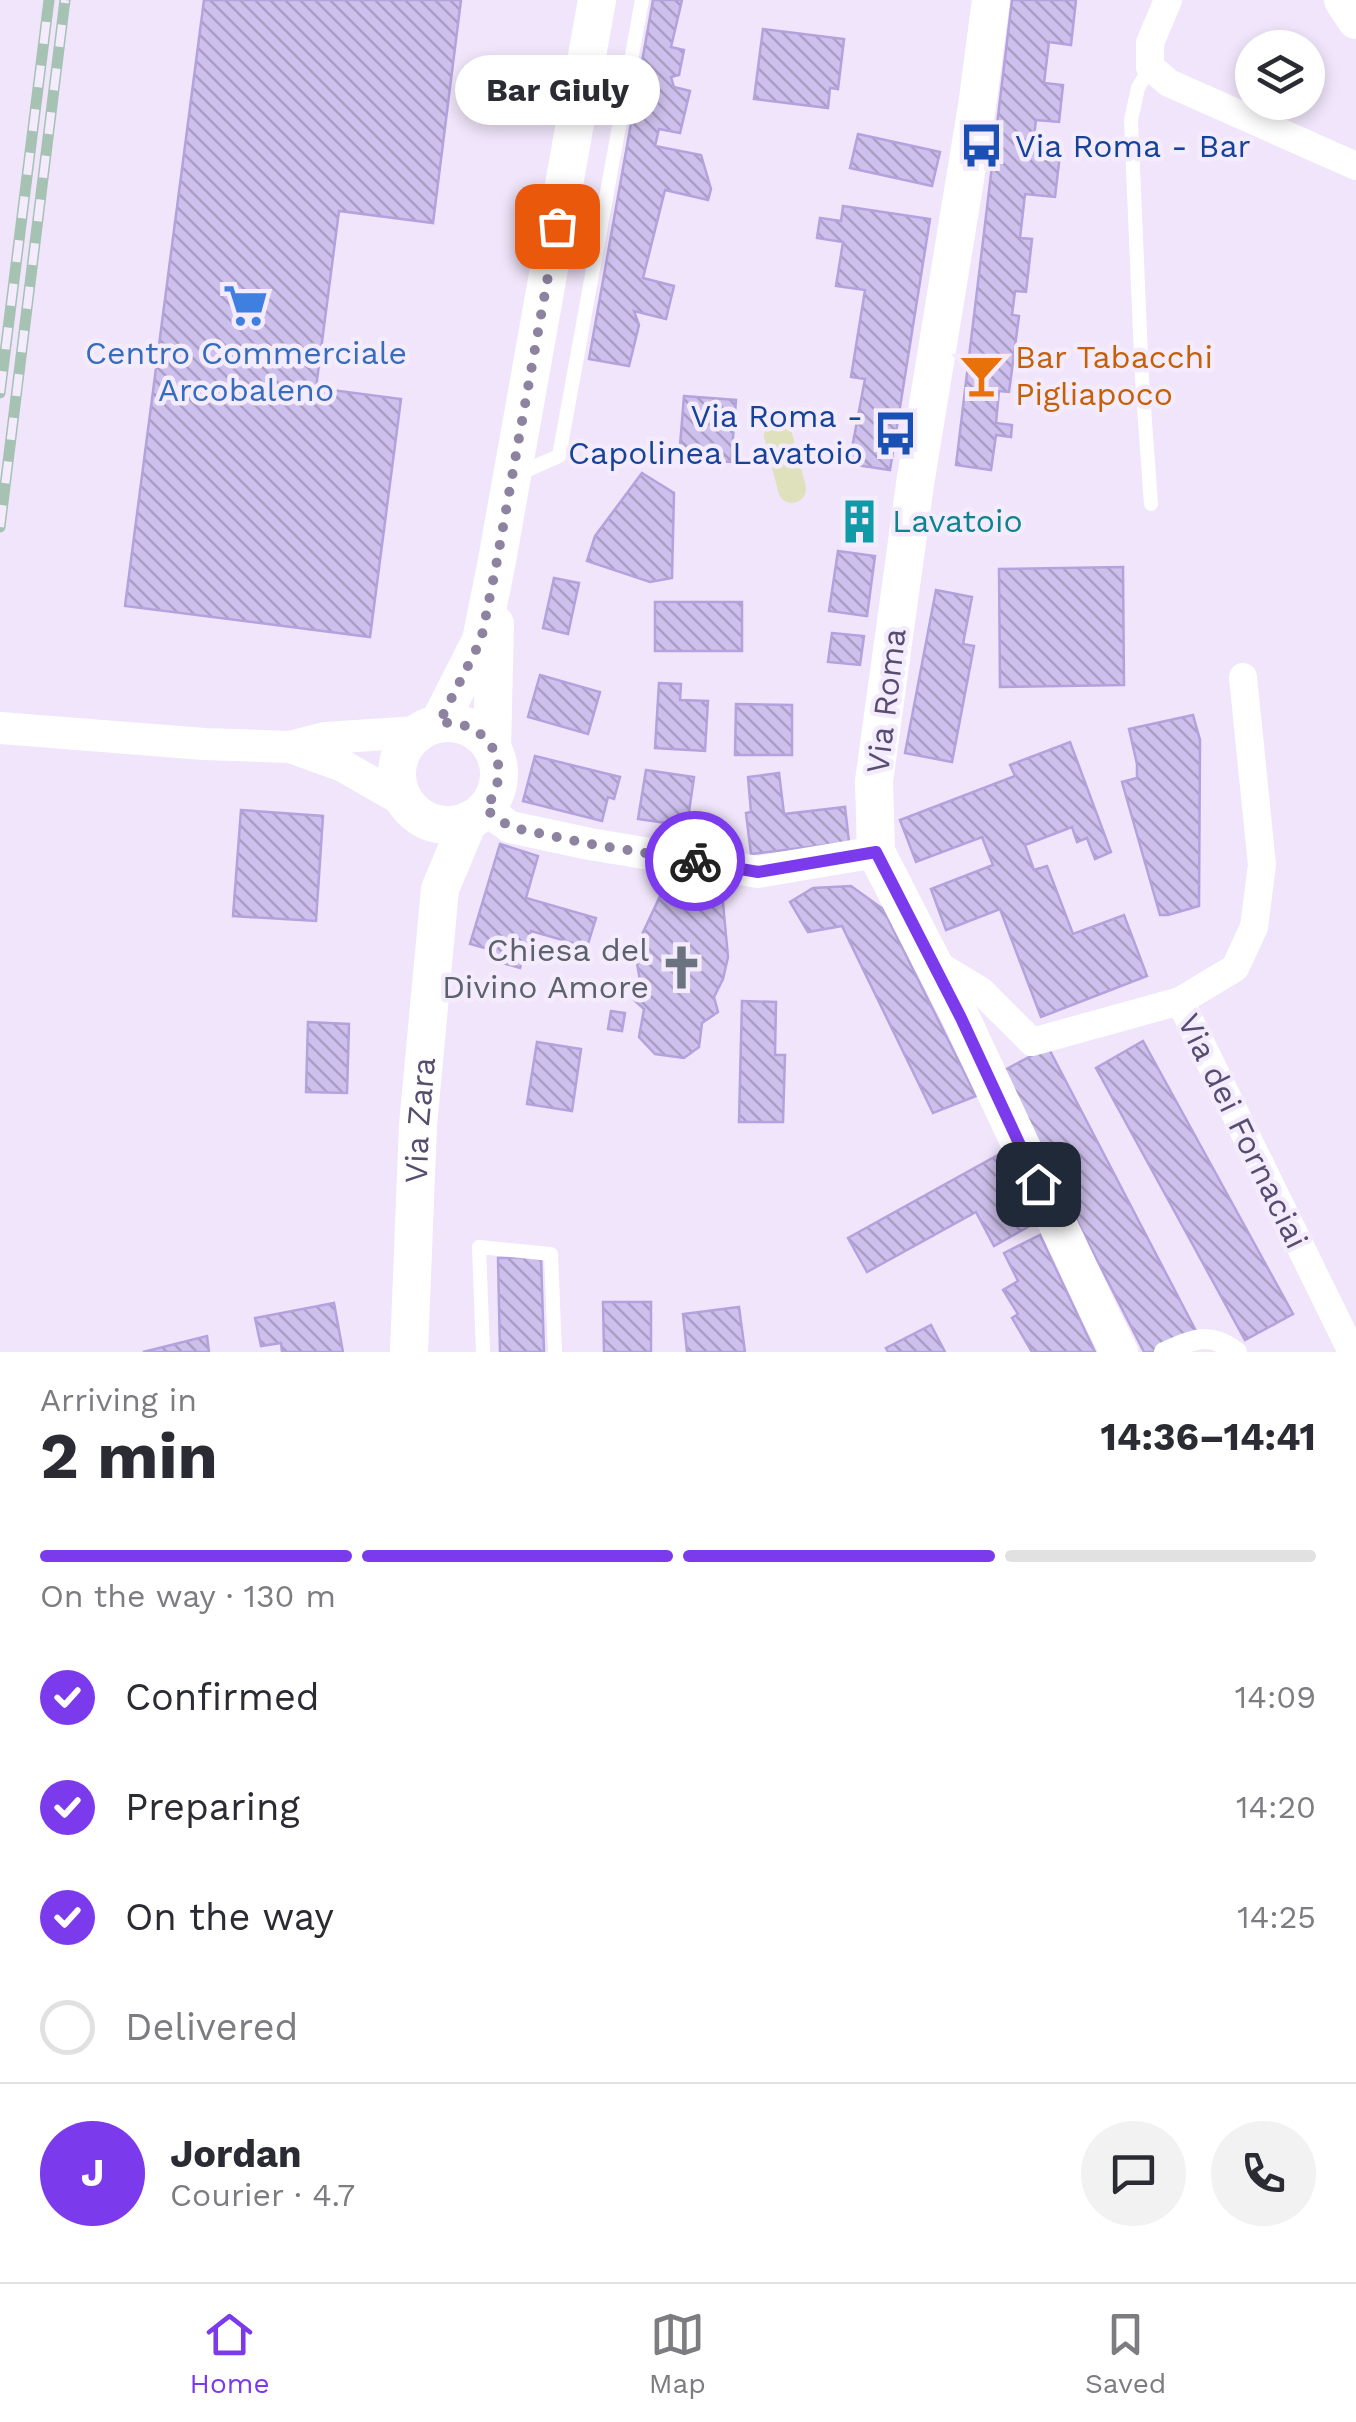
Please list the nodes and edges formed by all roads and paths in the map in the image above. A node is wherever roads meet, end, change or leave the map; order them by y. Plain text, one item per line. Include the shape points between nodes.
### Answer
1 (598, 0) edge
2 (642, 0) edge
3 (991, 0) edge
4 (1168, 0) edge
5 (1342, 0) edge
6 (1356, 20) edge
7 (1150, 67) junction
8 (1356, 166) edge
9 (512, 476) junction
10 (1151, 504) dead end
11 (496, 566) junction
12 (1243, 677) dead end
13 (0, 728) edge
14 (428, 728) junction
15 (290, 747) junction
16 (492, 748) junction
17 (414, 810) junction
18 (477, 814) junction
19 (876, 852) junction
20 (440, 889) junction
21 (933, 962) junction
22 (1180, 1001) junction
23 (409, 1352) edge
24 (483, 1352) edge
25 (555, 1352) edge
26 (1120, 1352) edge
27 (1164, 1352) edge
28 (1237, 1352) edge
29 (1352, 1352) edge

1 - 9 main road
2 - 9 lane via 559,456
3 - 19 main road, Via Roma via 874,781
4 - 7 street via 1150,43
5 - 6 main road
7 - 8 street via 1170,83
7 - 10 lane via 1131,120
9 - 11 main road
11 - 14 main road via 481,640
11 - 16 main road
12 - 22 street via 1262,865 1254,926 1235,968
13 - 15 street
14 - 15 street
14 - 16 main road via 468,726
14 - 17 main road via 408,742 398,766 400,790
15 - 17 street via 343,766
16 - 18 main road via 499,777 492,799
17 - 18 main road via 445,824
17 - 20 main road, Via Zara
18 - 19 street via 590,844 758,872
18 - 20 main road, Via Zara
19 - 21 main road, Via Roma
20 - 23 main road, Via Zara via 418,1126
21 - 22 street, Via dei Fornaciai via 982,991 1032,1042
21 - 26 main road, Via Roma
22 - 29 street, Via dei Fornaciai
24 - 25 lane via 479,1248 551,1254
27 - 28 street via 1193,1339 1219,1340

